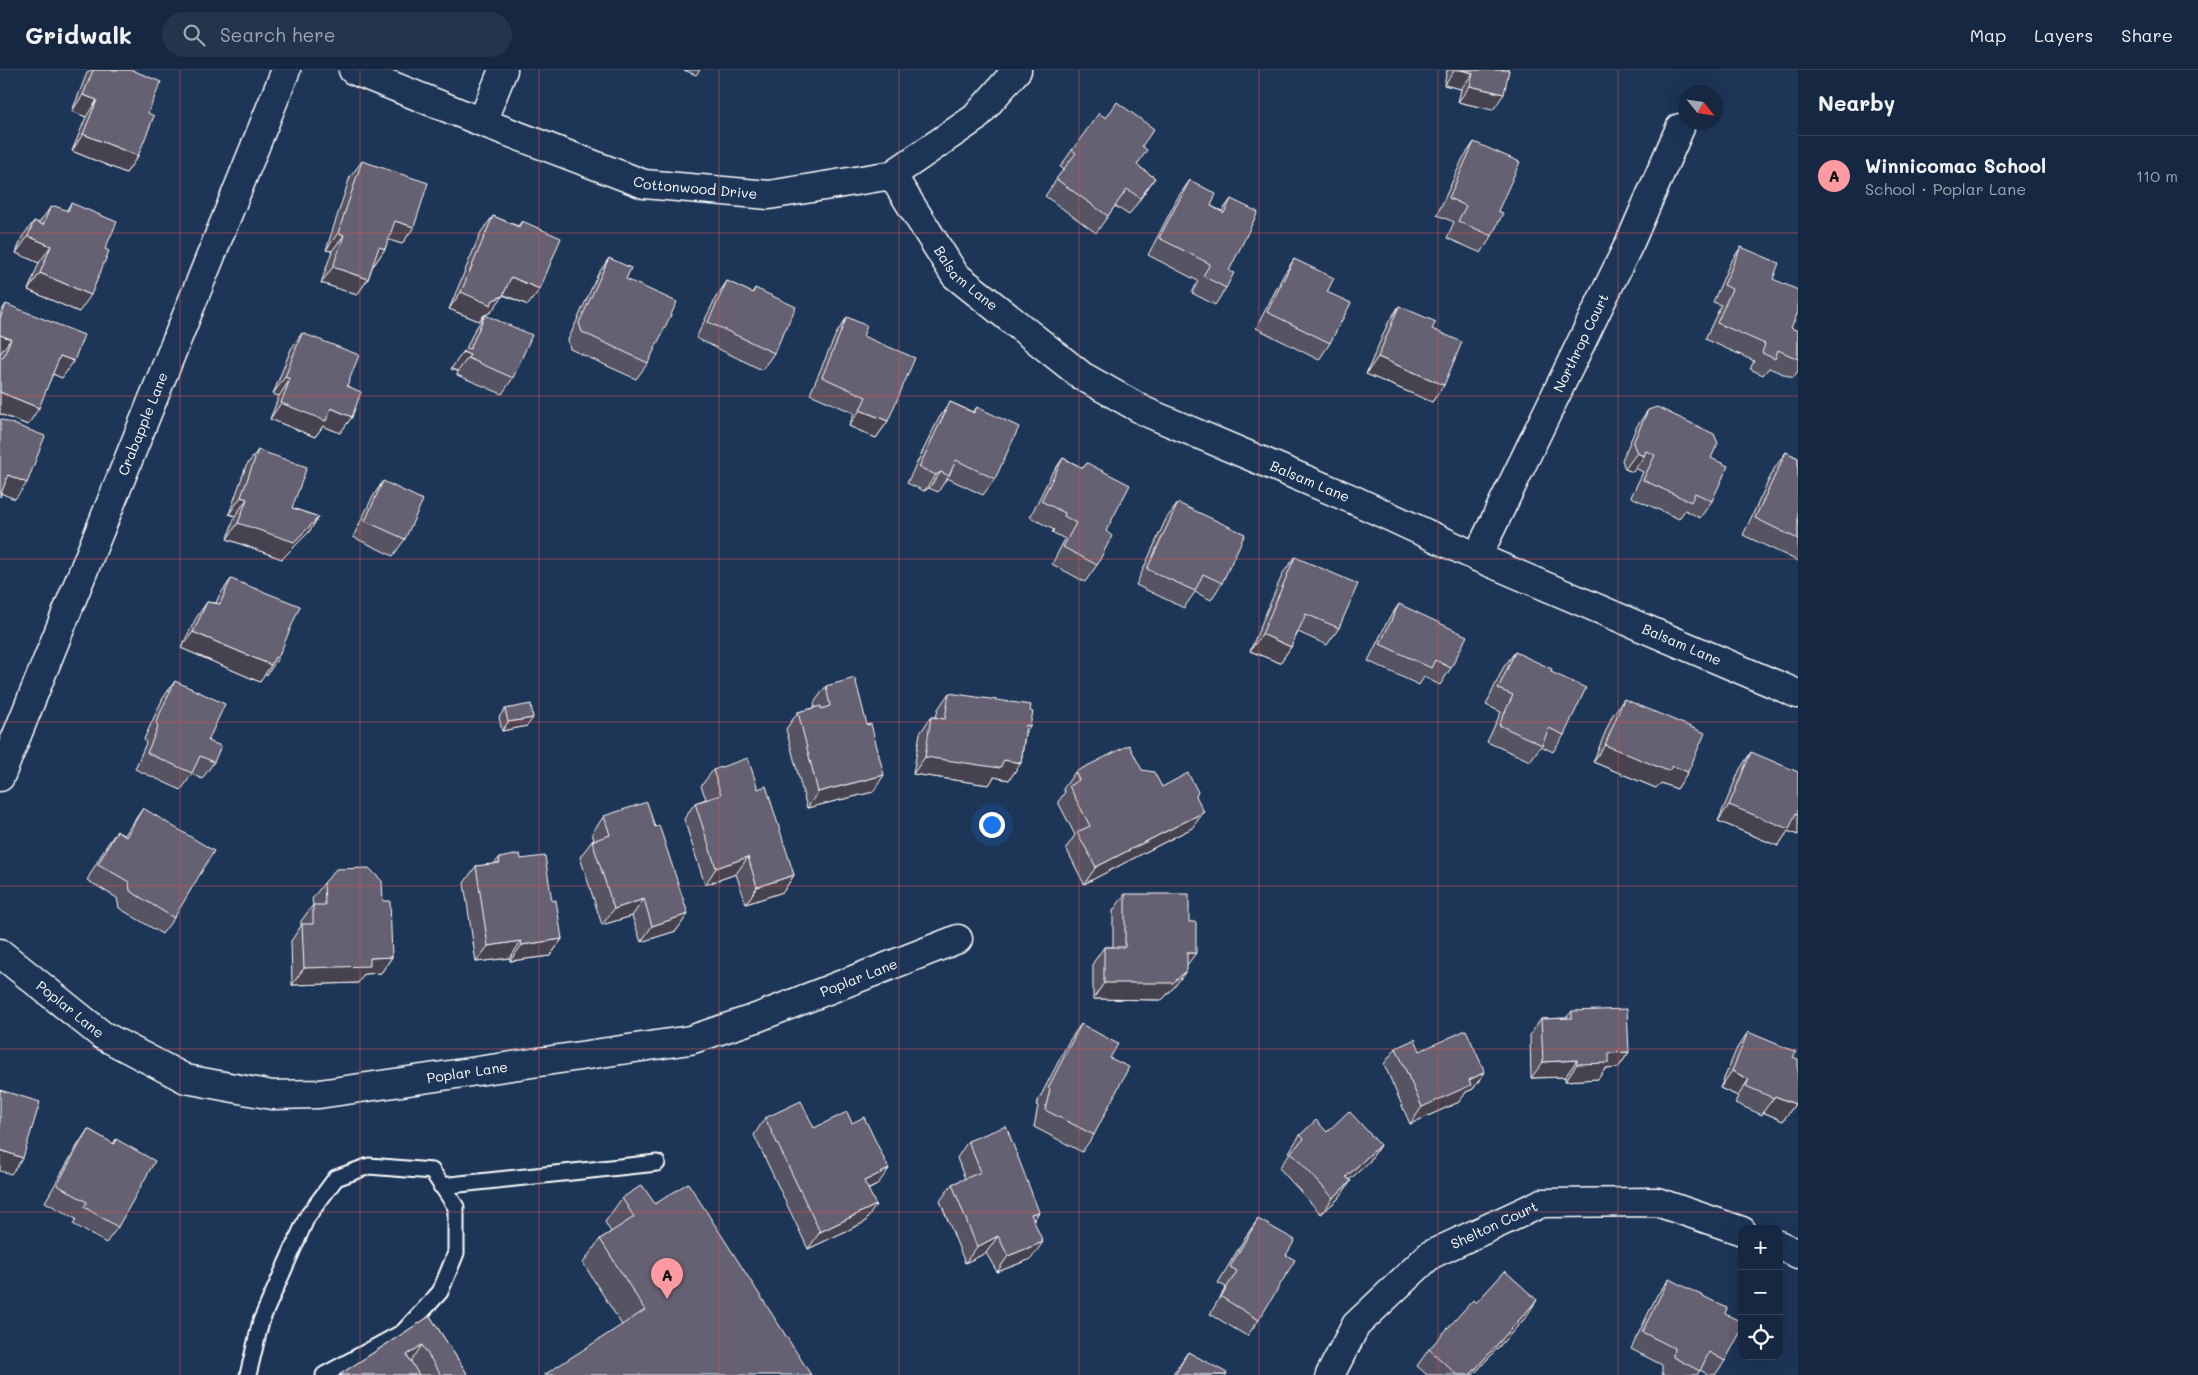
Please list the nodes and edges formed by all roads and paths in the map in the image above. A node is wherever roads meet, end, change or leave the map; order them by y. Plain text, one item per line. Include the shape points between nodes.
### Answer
1 (286, 70) edge
2 (353, 70) edge
3 (503, 70) edge
4 (1017, 70) edge
5 (482, 122) junction
6 (1679, 130) edge
7 (892, 175) junction
8 (1477, 556) junction
9 (1798, 694) edge
10 (0, 777) edge
11 (958, 939) dead end
12 (0, 953) edge
13 (657, 1163) dead end
14 (442, 1186) junction
15 (1738, 1230) edge
16 (1783, 1247) edge
17 (1798, 1254) edge
18 (248, 1375) edge
19 (324, 1375) edge
20 (1330, 1375) edge

1 - 10 street, Crabapple Lane
2 - 5 street, Cottonwood Drive
3 - 5 street
4 - 7 street, Cottonwood Drive via 975,118
5 - 7 street, Cottonwood Drive via 644,184 769,195
6 - 8 street, Northrop Court via 1631,240
7 - 8 street, Balsam Lane via 955,275 1082,376 1146,412
8 - 9 street, Balsam Lane
11 - 12 street, Poplar Lane via 756,1018 690,1040 319,1094 272,1095 186,1078 102,1035
13 - 14 lane
14 - 18 lane via 432,1171 369,1166 336,1178 303,1226 261,1321
14 - 19 lane via 456,1207 456,1254 440,1292 403,1332
15 - 20 street, Shelton Court via 1657,1202 1542,1203 1430,1255 1356,1325
16 - 17 street

